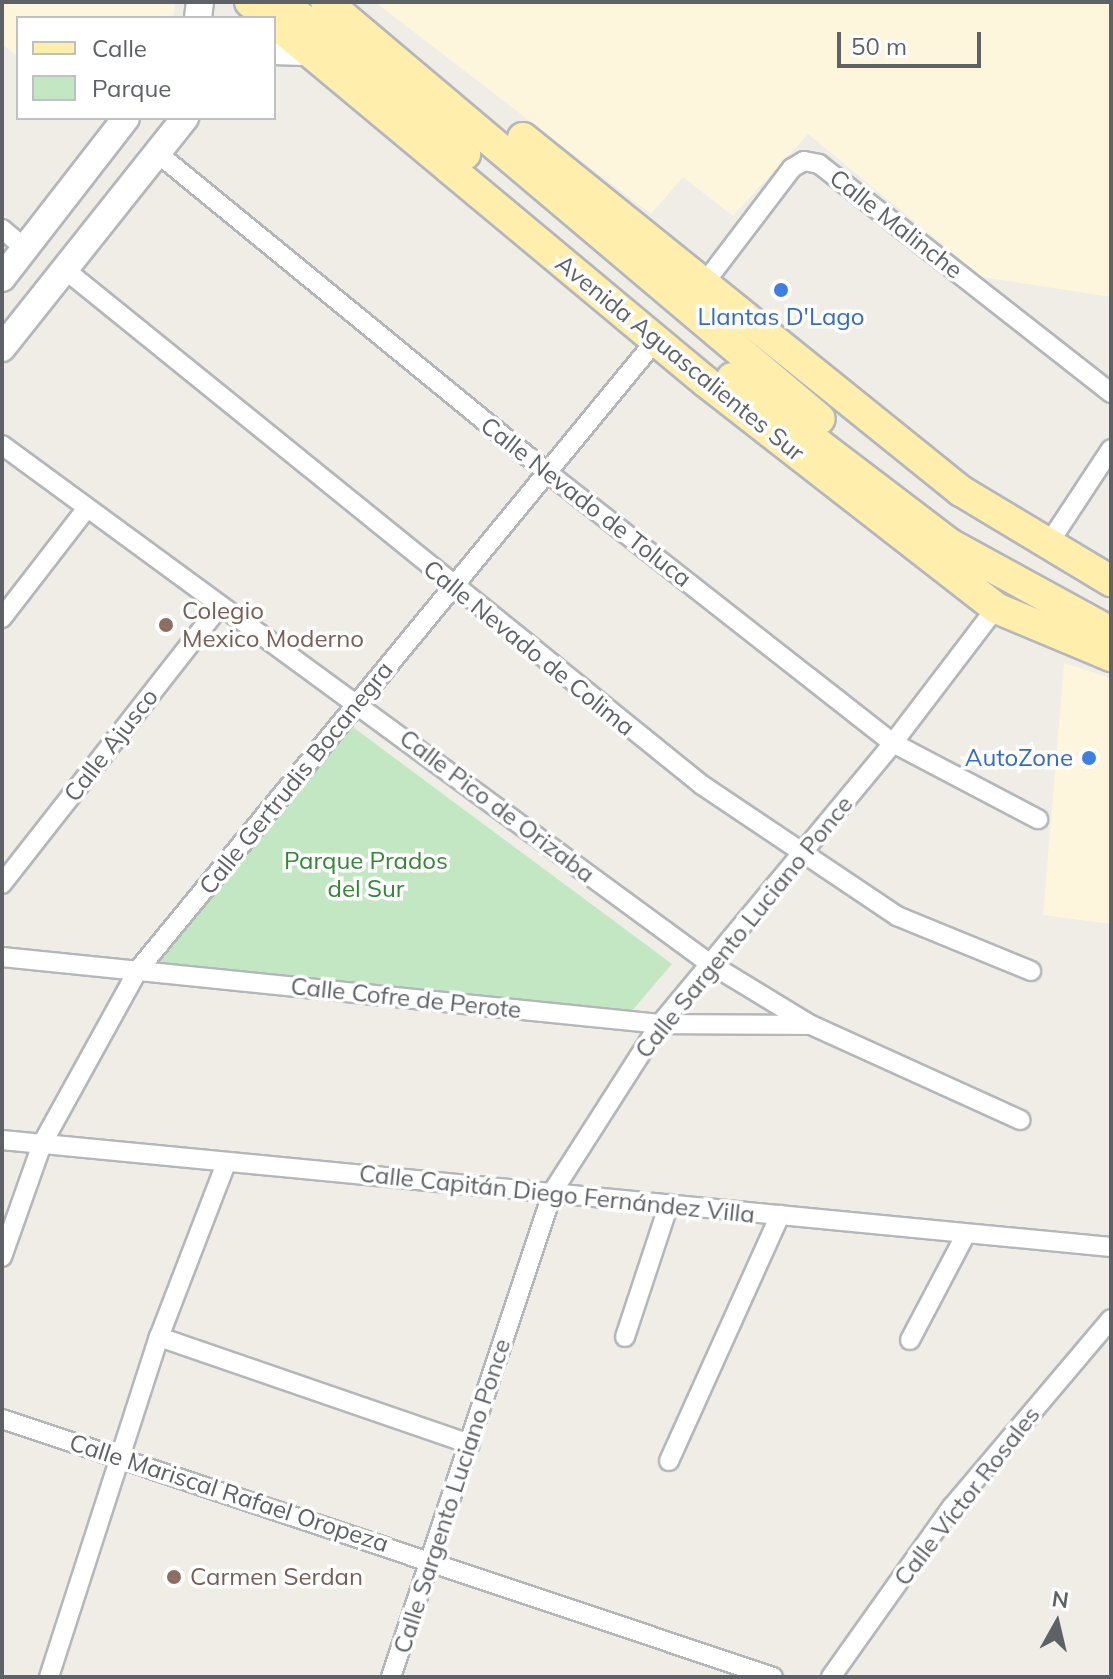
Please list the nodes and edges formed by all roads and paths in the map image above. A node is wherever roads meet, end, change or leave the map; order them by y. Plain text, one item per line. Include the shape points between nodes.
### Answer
1 (250, 2) edge
2 (282, 2) edge
3 (326, 2) edge
4 (358, 2) edge
5 (267, 16) edge
6 (276, 24) edge
7 (276, 51) edge
8 (311, 52) junction
9 (124, 120) edge
10 (183, 120) edge
11 (156, 152) junction
12 (2, 229) edge
13 (25, 248) junction
14 (63, 268) junction
15 (2, 278) edge
16 (703, 285) junction
17 (656, 340) junction
18 (2, 348) edge
19 (1111, 393) edge
20 (2, 445) edge
21 (1111, 449) edge
22 (547, 472) junction
23 (87, 508) junction
24 (1047, 546) junction
25 (1111, 581) edge
26 (454, 589) junction
27 (220, 606) junction
28 (996, 608) junction
29 (1111, 611) edge
30 (2, 618) edge
31 (1111, 632) edge
32 (1111, 656) edge
33 (357, 702) junction
34 (893, 743) junction
35 (1038, 819) dead end
36 (798, 852) junction
37 (2, 884) edge
38 (2, 957) edge
39 (709, 963) junction
40 (138, 970) junction
41 (1031, 971) dead end
42 (660, 1024) junction
43 (811, 1025) junction
44 (1020, 1120) dead end
45 (2, 1140) edge
46 (42, 1144) junction
47 (226, 1163) junction
48 (553, 1191) junction
49 (669, 1204) junction
50 (780, 1215) junction
51 (966, 1234) junction
52 (1111, 1247) edge
53 (2, 1257) edge
54 (1111, 1319) edge
55 (159, 1337) junction
56 (625, 1337) dead end
57 (910, 1340) dead end
58 (2, 1419) edge
59 (470, 1444) junction
60 (122, 1458) junction
61 (669, 1461) dead end
62 (430, 1560) junction
63 (49, 1677) edge
64 (391, 1677) edge
65 (773, 1677) edge
66 (831, 1677) edge

1 - 5 main road
2 - 31 main road, Avenida Aguascalientes Sur via 662,323 903,510 979,562
3 - 29 main road, Avenida Aguascalientes Sur via 745,357 942,514 1023,566
4 - 16 main road
6 - 8 main road, Avenida Aguascalientes Sur
7 - 8 street
8 - 17 main road, Avenida Aguascalientes Sur
9 - 13 street
10 - 11 street
11 - 14 street
11 - 22 street, Calle Nevado de Toluca
12 - 13 street
13 - 15 street
14 - 18 street
14 - 26 street, Calle Nevado de Colima
16 - 19 street, Calle Malinche via 792,168 804,161 819,164
16 - 24 main road via 915,456
17 - 22 street, Calle Gertrudis Bocanegra
17 - 28 main road, Avenida Aguascalientes Sur
20 - 23 street, Calle Pico de Orizaba
21 - 24 street
22 - 26 street, Calle Gertrudis Bocanegra
22 - 34 street, Calle Nevado de Toluca
23 - 27 street, Calle Pico de Orizaba
23 - 30 street
24 - 25 main road
26 - 33 street, Calle Gertrudis Bocanegra
26 - 36 street, Calle Nevado de Colima via 702,785
27 - 33 street, Calle Pico de Orizaba
27 - 37 street, Calle Ajusco
28 - 32 main road, Avenida Aguascalientes Sur
28 - 34 street, Calle Sargento Luciano Ponce
33 - 39 street, Calle Pico de Orizaba
33 - 40 street, Calle Gertrudis Bocanegra
34 - 35 street, Calle Nevado de Toluca
34 - 36 street, Calle Sargento Luciano Ponce
36 - 39 street, Calle Sargento Luciano Ponce
36 - 41 street, Calle Nevado de Colima via 897,916
38 - 40 street, Calle Cofre de Perote
39 - 42 street, Calle Sargento Luciano Ponce
39 - 43 street, Calle Pico de Orizaba
40 - 42 street, Calle Cofre de Perote
40 - 46 street, Calle Gertrudis Bocanegra
42 - 43 street, Calle Cofre de Perote
42 - 48 street, Calle Sargento Luciano Ponce
43 - 44 street, Calle Pico de Orizaba
45 - 46 street, Calle Capitán Diego Fernández Villa
46 - 47 street, Calle Capitán Diego Fernández Villa
46 - 53 street, Calle Gertrudis Bocanegra
47 - 48 street, Calle Capitán Diego Fernández Villa
47 - 55 street
48 - 49 street, Calle Capitán Diego Fernández Villa
48 - 59 street, Calle Sargento Luciano Ponce
49 - 50 street, Calle Capitán Diego Fernández Villa
49 - 56 street
50 - 51 street, Calle Capitán Diego Fernández Villa
50 - 61 street
51 - 52 street, Calle Capitán Diego Fernández Villa
51 - 57 street
54 - 66 street, Calle Víctor Rosales via 952,1507
55 - 59 street
55 - 60 street
58 - 60 street, Calle Mariscal Rafael Oropeza
59 - 62 street, Calle Sargento Luciano Ponce
60 - 62 street, Calle Mariscal Rafael Oropeza
60 - 63 street
62 - 64 street, Calle Sargento Luciano Ponce
62 - 65 street, Calle Mariscal Rafael Oropeza

